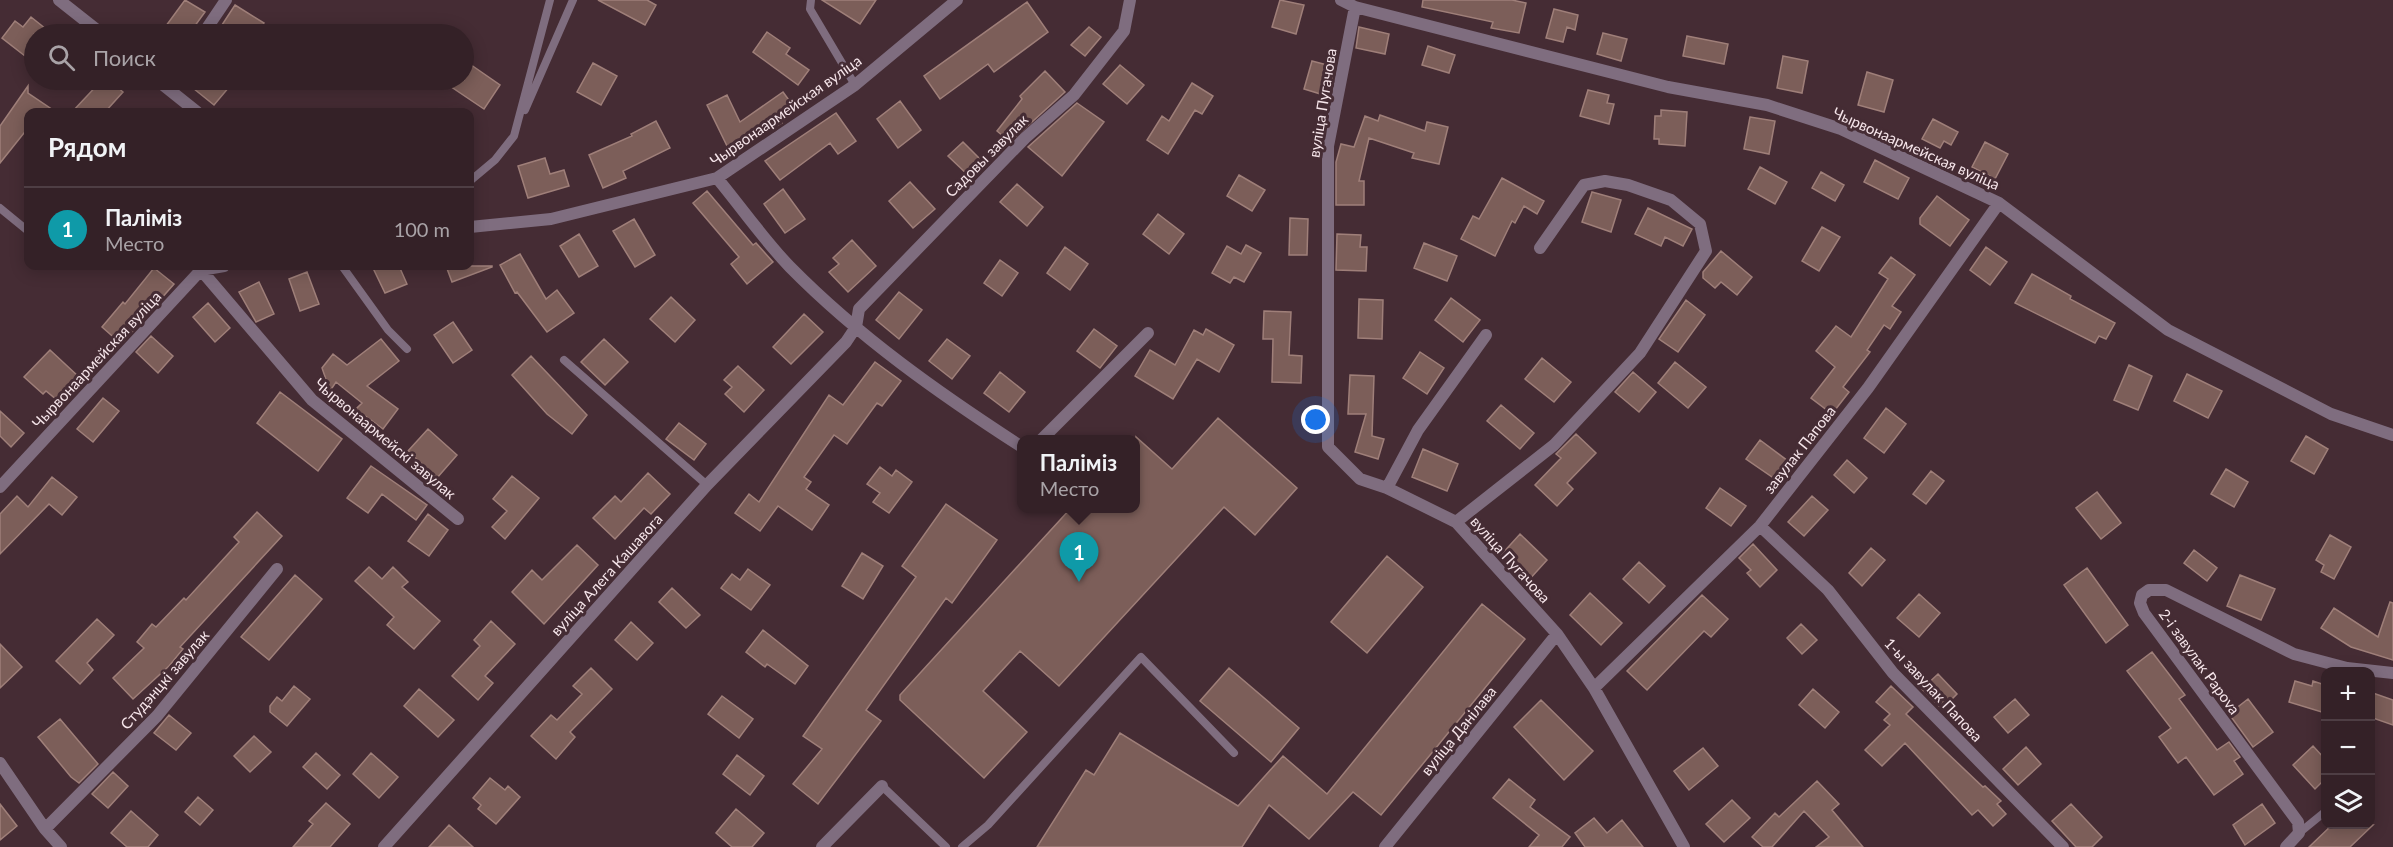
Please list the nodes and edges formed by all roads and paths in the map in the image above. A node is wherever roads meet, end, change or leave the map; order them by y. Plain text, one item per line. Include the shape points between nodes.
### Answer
1 (59, 0) edge
2 (226, 0) edge
3 (550, 0) edge
4 (573, 0) edge
5 (811, 0) edge
6 (957, 0) edge
7 (1130, 0) edge
8 (1341, 0) edge
9 (1355, 7) junction
10 (89, 24) edge
11 (210, 24) edge
12 (855, 85) junction
13 (174, 90) edge
14 (193, 108) edge
15 (514, 136) junction
16 (474, 178) edge
17 (717, 178) junction
18 (1999, 203) junction
19 (0, 208) edge
20 (474, 227) edge
21 (24, 228) edge
22 (1540, 248) dead end
23 (201, 270) joint
24 (345, 270) edge
25 (856, 327) junction
26 (1148, 333) dead end
27 (1486, 335) dead end
28 (407, 349) dead end
29 (564, 360) dead end
30 (1046, 435) edge
31 (2393, 435) edge
32 (1017, 444) edge
33 (707, 485) junction
34 (0, 488) edge
35 (1387, 488) junction
36 (458, 519) dead end
37 (1456, 522) junction
38 (1760, 526) junction
39 (277, 569) dead end
40 (1557, 634) junction
41 (2393, 673) edge
42 (1594, 688) junction
43 (1234, 753) dead end
44 (0, 763) edge
45 (882, 786) joint
46 (2321, 814) edge
47 (45, 829) junction
48 (2298, 833) junction
49 (61, 847) edge
50 (384, 847) edge
51 (822, 847) edge
52 (946, 847) edge
53 (962, 847) edge
54 (1385, 847) edge
55 (1684, 847) edge
56 (2063, 847) edge
57 (2286, 847) edge

1 - 10 street
2 - 11 street
3 - 15 lane
4 - 15 lane
5 - 12 lane via 810,9
6 - 12 street, Чырвонаармейская вуліца
7 - 25 street, Садовы завулак via 1124,31 1074,95 1025,138 859,309
8 - 9 street, Чырвонаармейская вуліца
9 - 18 street, Чырвонаармейская вуліца via 1668,87 1767,105 1841,129
9 - 35 street, вуліца Пугачова via 1328,146 1328,447 1360,479
12 - 17 street, Чырвонаармейская вуліца
13 - 14 street
15 - 16 lane
17 - 20 street, Чырвонаармейская вуліца via 551,219
17 - 25 street via 789,266
18 - 31 street, Чырвонаармейская вуліца via 2168,330 2331,414
18 - 38 street, завулак Папова via 1868,388
19 - 21 lane
22 - 37 street via 1584,185 1605,181 1671,200 1700,224 1706,250 1640,353 1554,445
23 - 34 street, Чырвонаармейская вуліца
23 - 36 street, Чырвонаармейскі завулак via 312,400
24 - 28 lane via 388,330
25 - 32 street via 944,396
25 - 33 street, вуліца Алега Кашавога via 846,342
26 - 30 street
27 - 35 street via 1418,430
29 - 33 lane
33 - 50 street, вуліца Алега Кашавога
35 - 37 street, вуліца Пугачова
37 - 40 street, вуліца Пугачова
38 - 42 street, завулак Папова
38 - 56 street, 1-ы завулак Папова via 1828,590 1893,673
39 - 47 street, Студэнцкі завулак via 157,716
40 - 42 street, вуліца Пугачова
40 - 54 street, вуліца Данілава
41 - 48 street, 2-і завулак Papova via 2347,668 2294,654 2166,590 2149,590 2142,595 2144,613 2298,822
42 - 55 street, вуліца Пугачова
43 - 53 lane via 1141,657 988,825
44 - 47 street
45 - 51 street
45 - 52 lane
46 - 48 lane
47 - 49 street
48 - 57 street

